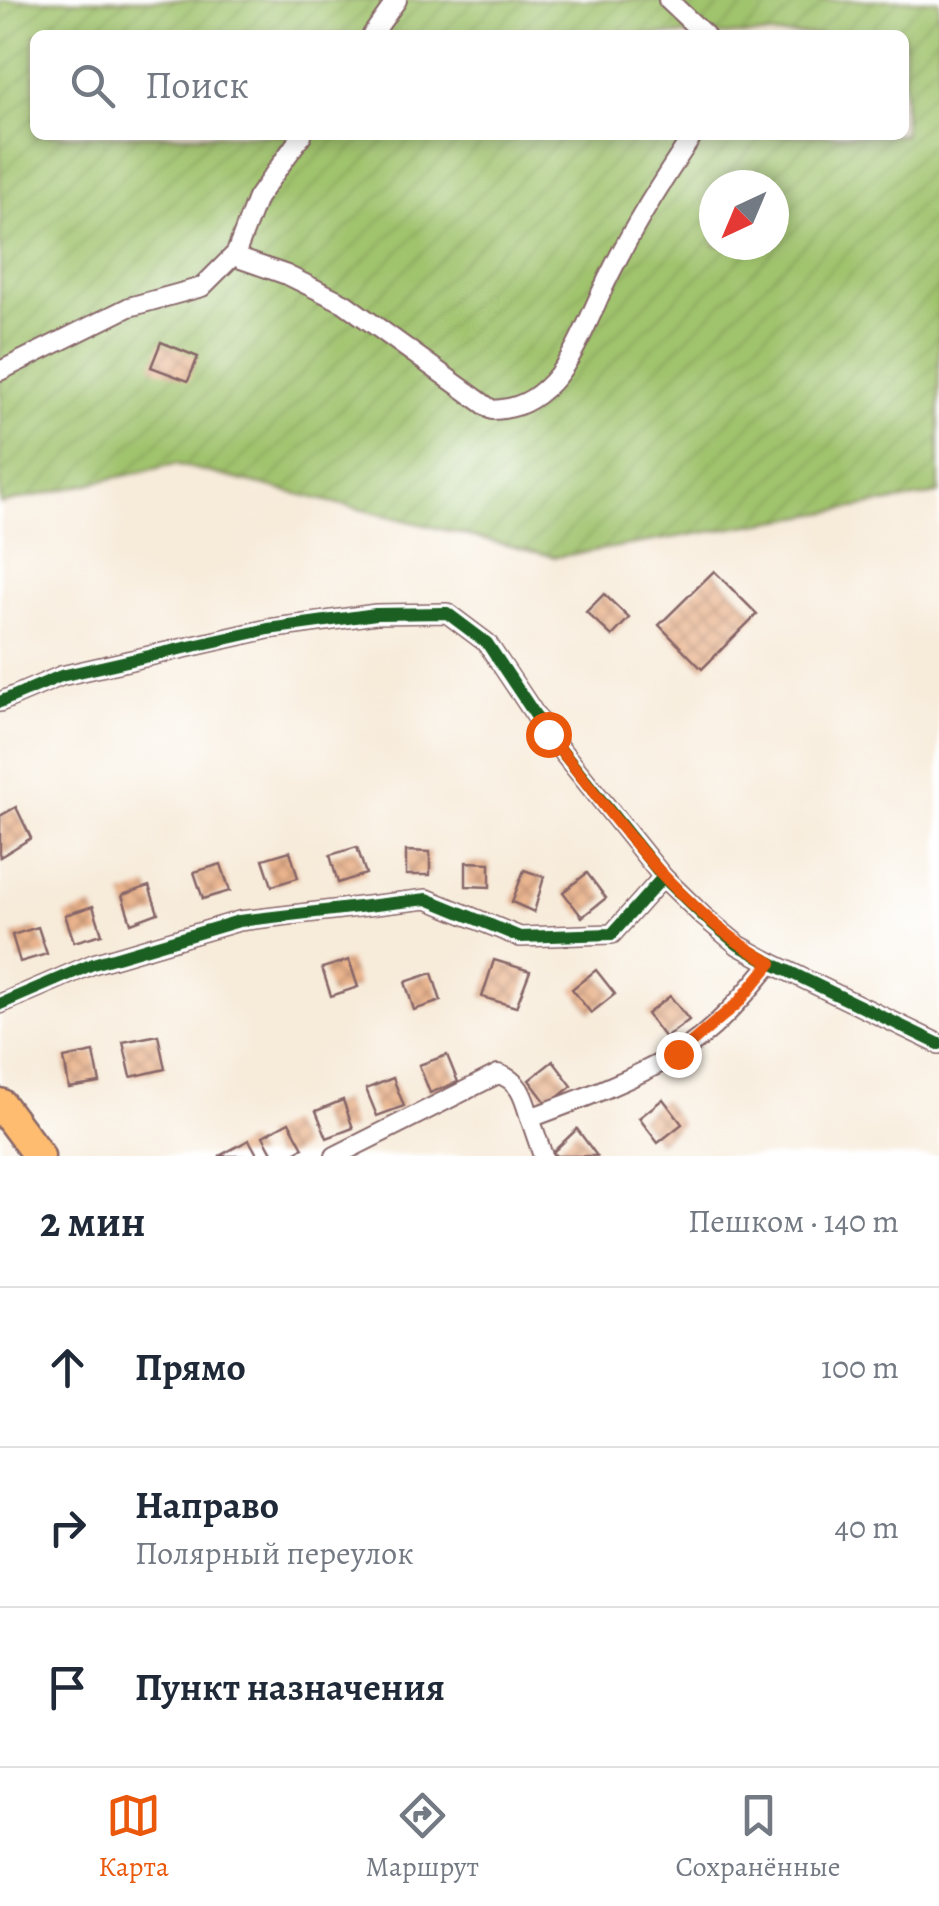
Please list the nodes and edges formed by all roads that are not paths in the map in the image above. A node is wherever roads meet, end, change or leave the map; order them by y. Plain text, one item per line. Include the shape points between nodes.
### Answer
1 (396, 0) edge
2 (668, 0) edge
3 (375, 30) edge
4 (700, 30) edge
5 (298, 140) edge
6 (690, 140) edge
7 (236, 253) junction
8 (0, 371) edge
9 (0, 702) edge
10 (664, 876) junction
11 (771, 963) junction
12 (0, 1004) edge
13 (939, 1044) edge
14 (0, 1104) edge
15 (530, 1118) junction
16 (39, 1156) edge
17 (336, 1156) edge
18 (544, 1156) edge

1 - 3 street
2 - 4 street
5 - 7 street via 257,198
6 - 7 street via 656,189 553,381 519,408 492,410 344,304
7 - 8 street via 202,288 129,308
9 - 10 street via 61,676 268,629 447,612 487,644 548,734
10 - 11 street via 738,945
10 - 12 street via 612,934 520,937 427,899 239,921 93,964
11 - 13 street
11 - 15 street via 738,1003 678,1054
14 - 16 highway
15 - 17 street via 512,1078 498,1074
15 - 18 street

